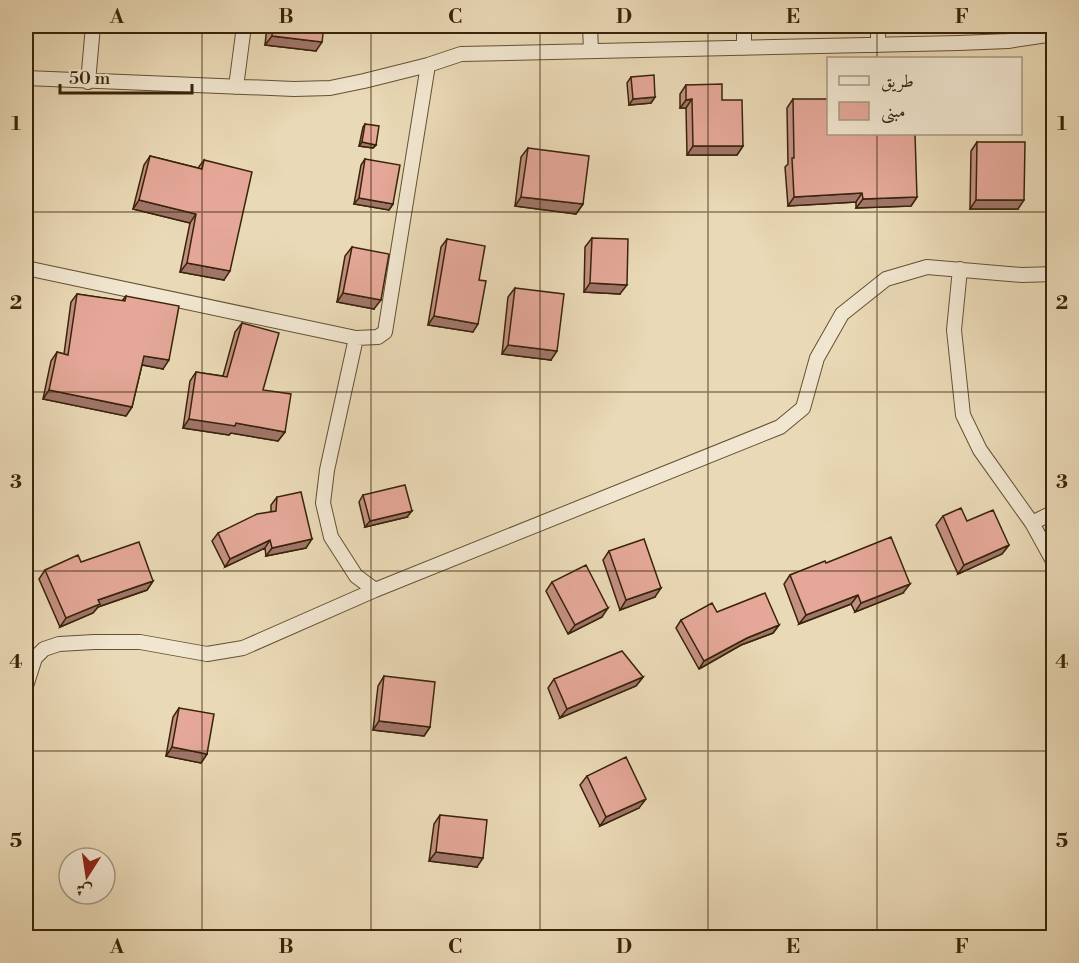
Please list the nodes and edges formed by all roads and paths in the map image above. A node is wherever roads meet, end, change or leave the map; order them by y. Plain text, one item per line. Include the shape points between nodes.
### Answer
1 (93, 26) edge
2 (243, 26) edge
3 (590, 26) edge
4 (744, 26) edge
5 (878, 26) edge
6 (1053, 34) edge
7 (878, 45) junction
8 (744, 48) junction
9 (591, 51) junction
10 (428, 65) junction
11 (26, 78) edge
12 (88, 82) junction
13 (236, 87) junction
14 (26, 268) edge
15 (960, 269) junction
16 (1053, 274) edge
17 (356, 338) junction
18 (1053, 512) edge
19 (1032, 523) junction
20 (1053, 563) edge
21 (375, 590) junction
22 (26, 686) edge

1 - 12 street
2 - 13 street
3 - 9 street
4 - 8 street
5 - 7 street
6 - 7 street via 1008,41
7 - 8 street
8 - 9 street
9 - 10 street via 461,54
10 - 13 street via 330,88
10 - 17 street via 385,332 378,337
11 - 12 street
12 - 13 street
14 - 17 street
15 - 16 street
15 - 19 street via 954,330 963,415 980,450
15 - 21 street via 927,267 886,279 842,314 818,358 802,408 780,427
17 - 21 street via 322,503 331,537 356,576
18 - 19 street
19 - 20 street
21 - 22 street via 243,648 207,654 140,642 59,644 35,658

